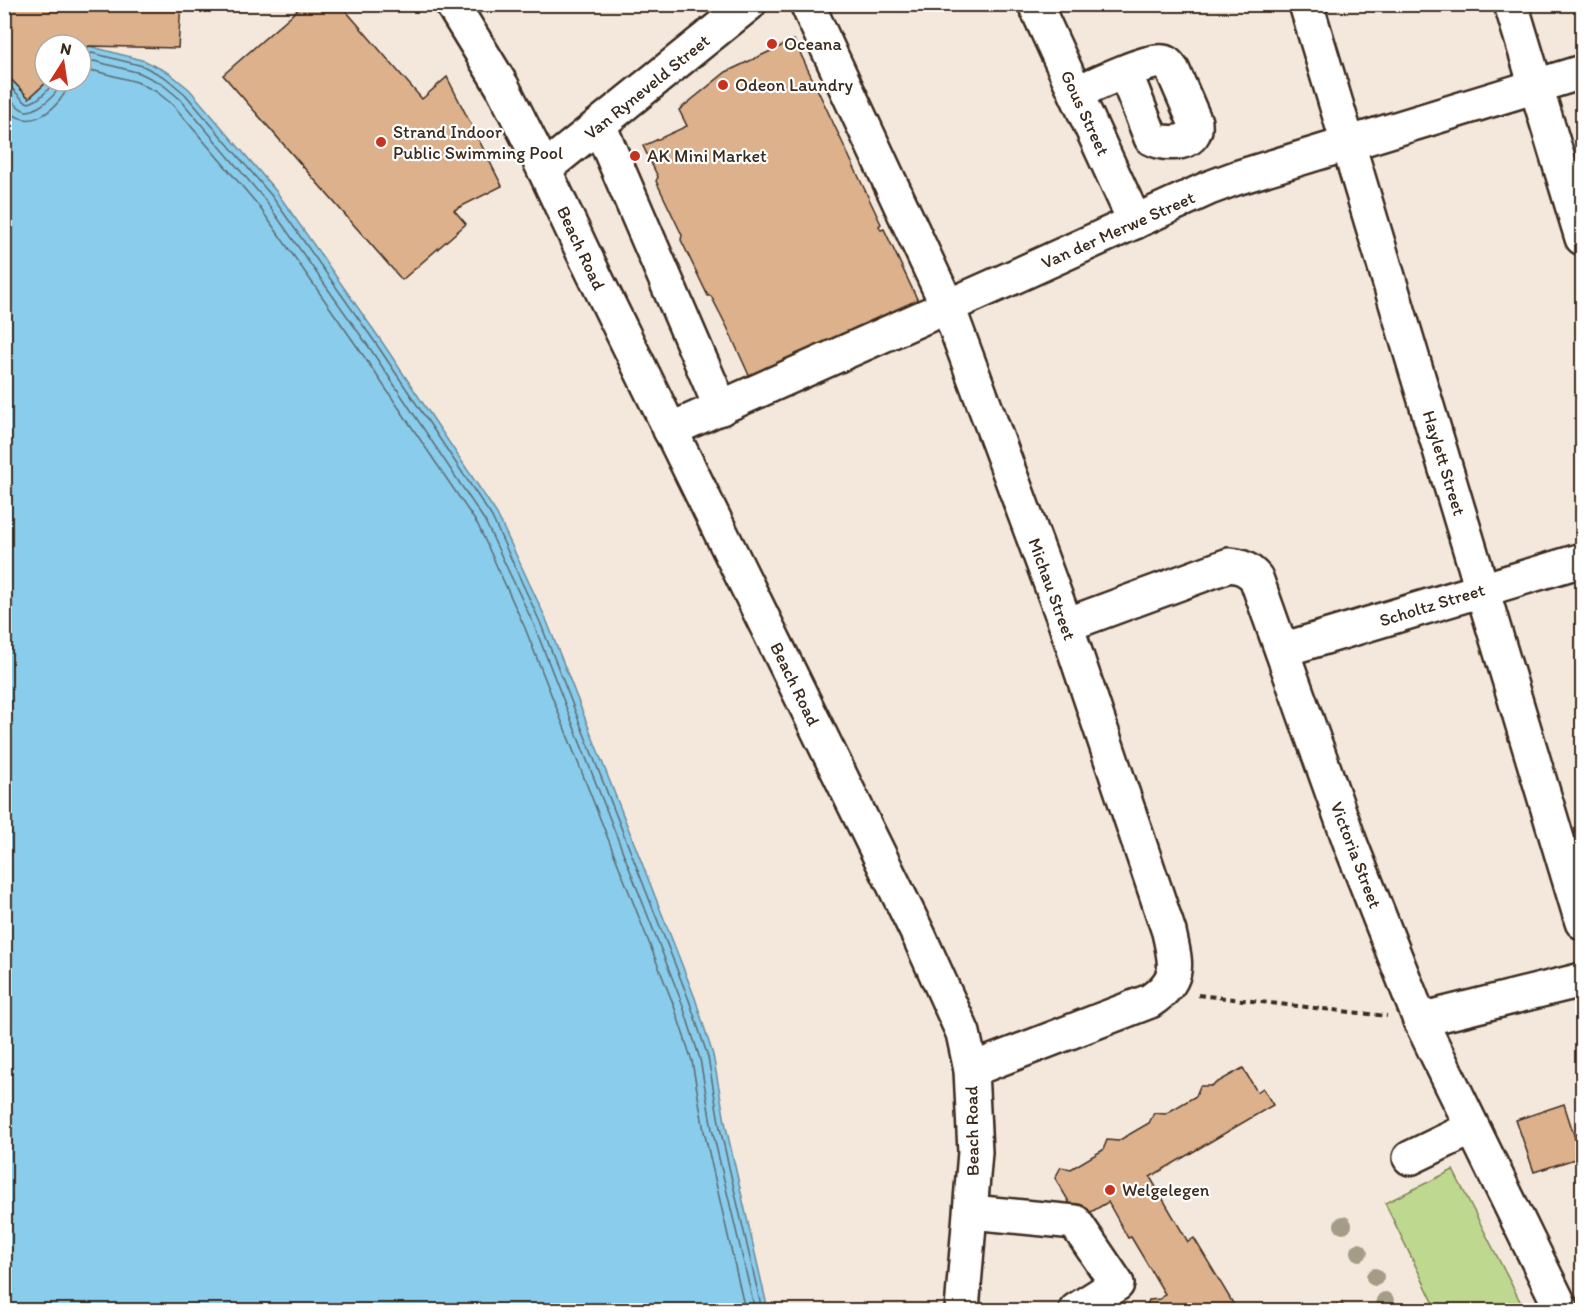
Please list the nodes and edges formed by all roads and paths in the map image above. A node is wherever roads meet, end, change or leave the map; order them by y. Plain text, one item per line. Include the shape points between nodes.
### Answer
1 (452, 4) edge
2 (471, 4) edge
3 (749, 4) edge
4 (807, 4) edge
5 (1035, 4) edge
6 (1306, 4) edge
7 (1511, 4) edge
8 (1125, 72) dead end
9 (1582, 72) edge
10 (502, 86) junction
11 (1536, 86) junction
12 (1076, 93) junction
13 (598, 125) junction
14 (1348, 144) junction
15 (544, 169) junction
16 (1135, 222) junction
17 (1582, 238) edge
18 (948, 307) junction
19 (721, 408) junction
20 (670, 430) junction
21 (1582, 560) edge
22 (1482, 590) junction
23 (1066, 625) junction
24 (1281, 650) junction
25 (1582, 922) edge
26 (1582, 980) edge
27 (1164, 991) junction
28 (1420, 1020) junction
29 (971, 1070) junction
30 (1472, 1128) junction
31 (1410, 1158) dead end
32 (971, 1212) junction
33 (962, 1311) edge
34 (1076, 1311) edge
35 (1562, 1311) edge

1 - 10 street, Beach Road
2 - 10 street, Beach Road
3 - 13 street, Van Ryneveld Street
4 - 18 street, Michau Street
5 - 12 street, Gous Street
6 - 14 street, Haylett Street
7 - 11 street
8 - 12 street
9 - 11 street, Van der Merwe Street
10 - 15 street, Beach Road
11 - 14 street, Van der Merwe Street
11 - 17 street
12 - 16 street, Gous Street
13 - 15 street, Van Ryneveld Street
13 - 19 street
14 - 16 street, Van der Merwe Street via 1236,178
14 - 22 street, Haylett Street
15 - 20 street, Beach Road
16 - 18 street, Van der Merwe Street
18 - 19 street, Van der Merwe Street
18 - 23 street, Michau Street
19 - 20 street, Van der Merwe Street
20 - 29 street, Beach Road via 955,1011
21 - 22 street, Scholtz Street
22 - 24 street, Scholtz Street
22 - 25 street, Haylett Street
23 - 24 street, Victoria Street via 1220,568 1238,566 1256,578
23 - 27 street, Michau Street via 1168,932 1173,978
24 - 28 street, Victoria Street via 1351,845
26 - 28 street
27 - 28 path
27 - 29 street via 1150,1001
28 - 30 street, Victoria Street
29 - 32 street, Beach Road via 975,1152
30 - 31 street
30 - 35 street, Victoria Street
32 - 33 street, Beach Road
32 - 34 street via 1076,1222 1117,1284

